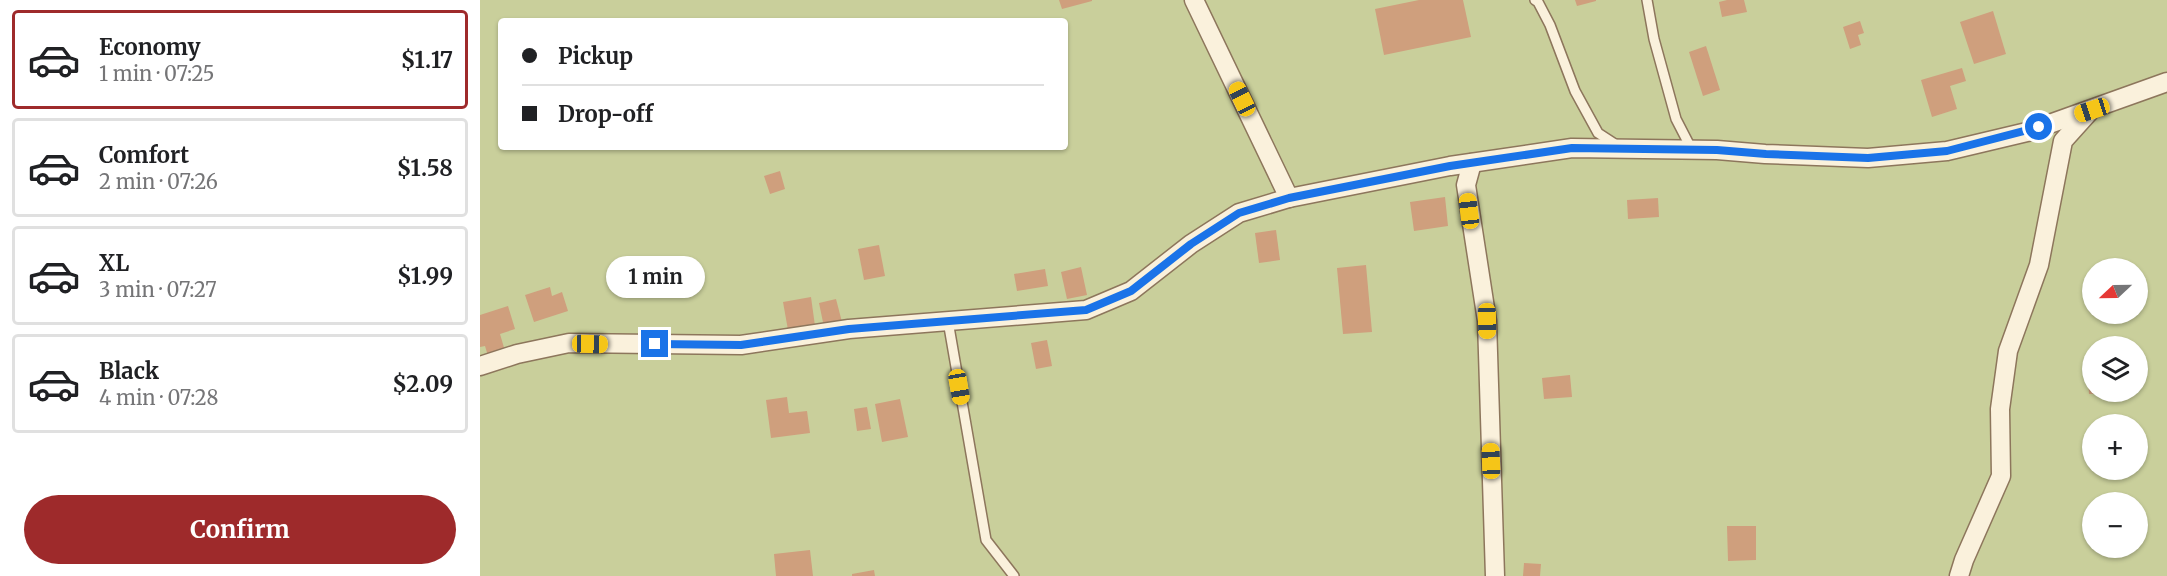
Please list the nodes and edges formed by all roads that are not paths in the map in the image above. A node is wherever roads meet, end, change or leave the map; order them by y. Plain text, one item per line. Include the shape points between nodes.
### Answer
1 (1194, 0) edge
2 (1535, 0) edge
3 (1647, 0) edge
4 (2167, 82) edge
5 (2092, 110) junction
6 (1623, 149) junction
7 (1692, 150) junction
8 (1472, 163) junction
9 (1289, 198) junction
10 (948, 321) junction
11 (480, 366) edge
12 (1014, 576) edge
13 (1495, 576) edge
14 (1959, 576) edge

1 - 9 street
2 - 6 lane via 1550,25 1575,91 1598,132
3 - 7 lane via 1676,119
4 - 5 street
5 - 7 street via 2026,132 1947,151 1868,158
5 - 14 street via 2063,141 2039,265 2008,351 2000,409 2001,476
6 - 7 street
6 - 8 street via 1572,148
8 - 9 street
8 - 13 street via 1466,185 1487,321
9 - 10 street via 1239,213 1131,291 1086,310
10 - 11 street via 849,329 741,345 569,343
10 - 12 lane via 986,540

